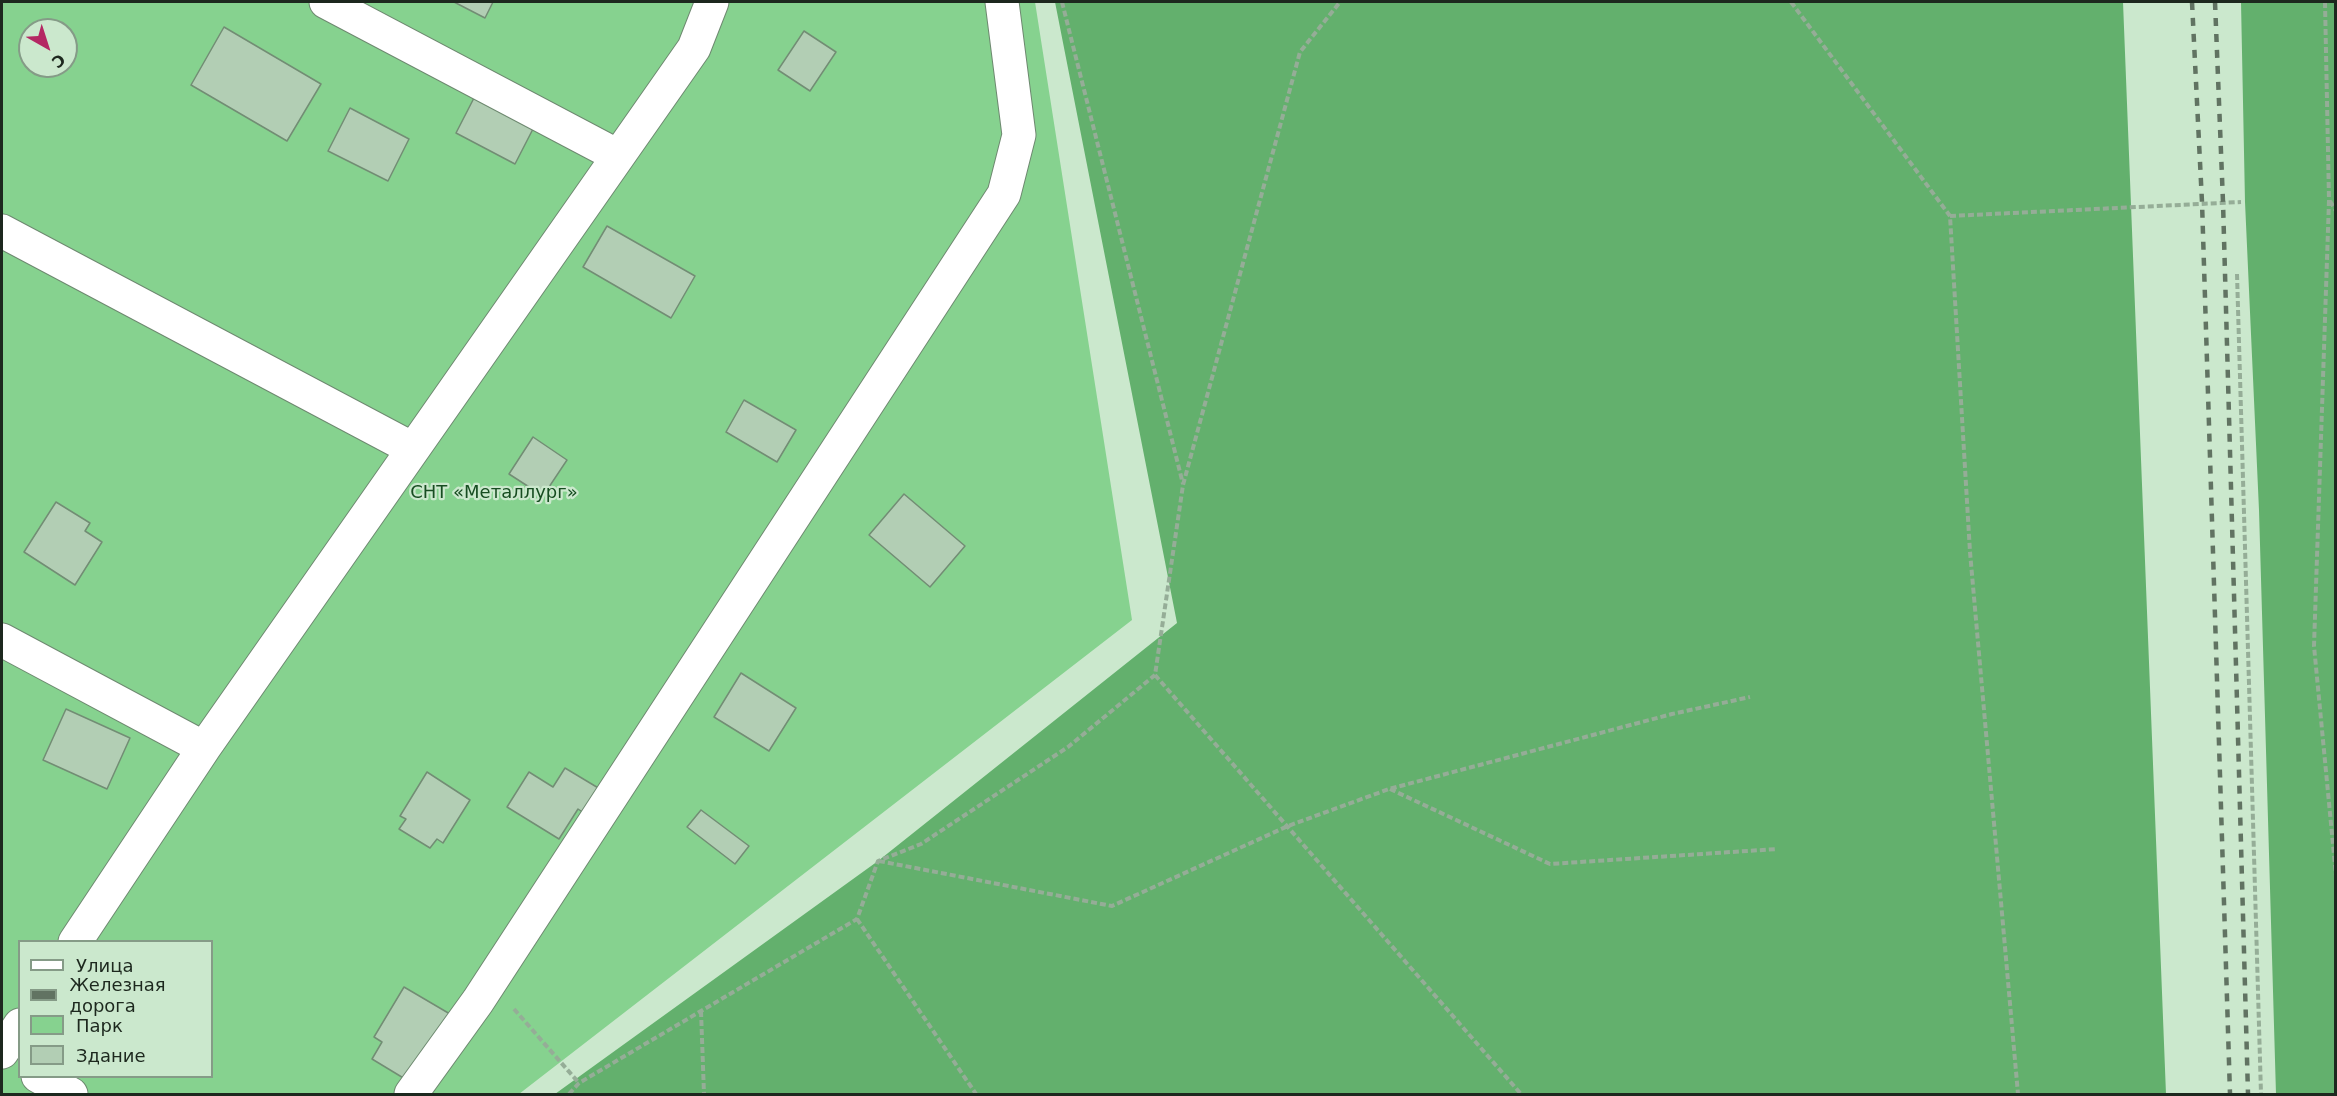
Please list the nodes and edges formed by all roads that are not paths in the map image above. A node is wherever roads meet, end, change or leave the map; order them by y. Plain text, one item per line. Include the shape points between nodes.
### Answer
1 (327, 2) edge
2 (712, 2) edge
3 (1002, 2) edge
4 (618, 156) junction
5 (2, 231) edge
6 (413, 448) junction
7 (2, 640) edge
8 (204, 748) junction
9 (76, 940) edge
10 (18, 1028) edge
11 (2, 1054) edge
12 (18, 1065) edge
13 (40, 1078) edge
14 (71, 1095) edge
15 (411, 1095) edge

1 - 4 street
2 - 4 street via 694,48
3 - 15 street via 1019,135 1004,194 490,983
4 - 6 street
5 - 6 street
6 - 8 street
7 - 8 street
8 - 9 street
10 - 11 street
11 - 12 street
13 - 14 street

